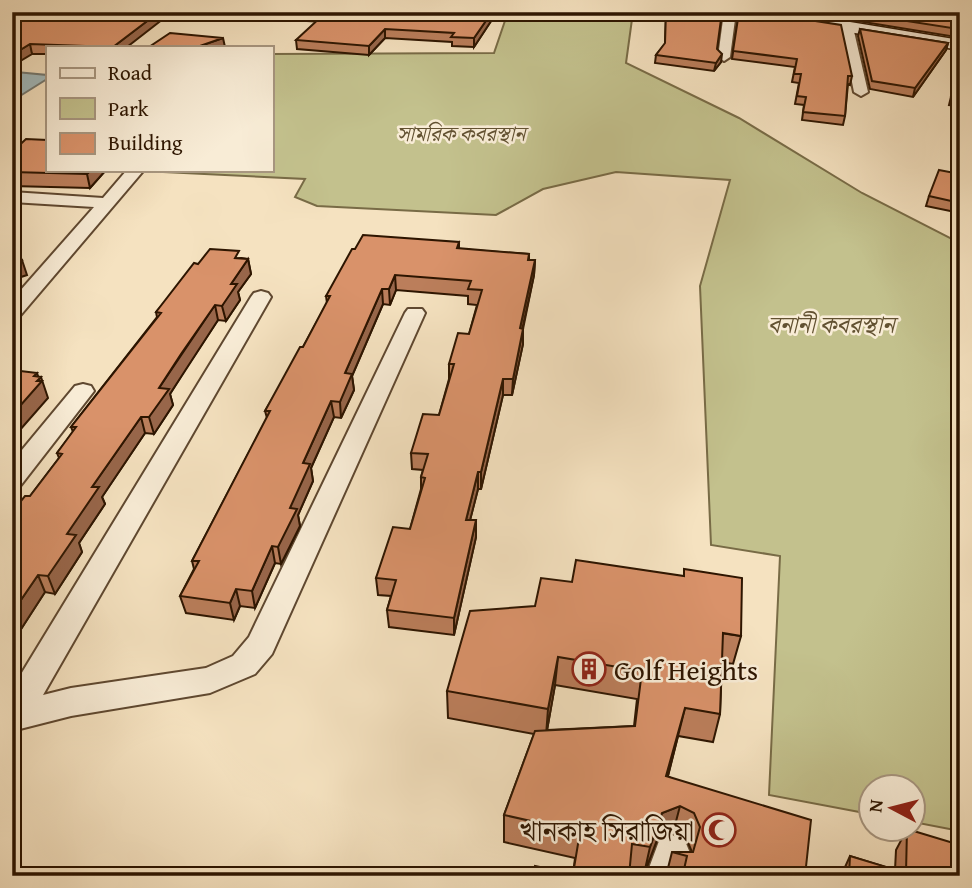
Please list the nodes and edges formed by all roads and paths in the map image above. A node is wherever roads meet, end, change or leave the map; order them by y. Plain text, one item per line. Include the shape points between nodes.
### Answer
1 (231, 12) edge
2 (405, 12) edge
3 (730, 12) edge
4 (757, 12) edge
5 (812, 16) edge
6 (847, 27) junction
7 (958, 47) edge
8 (724, 57) edge
9 (862, 92) dead end
10 (134, 172) edge
11 (12, 197) edge
12 (107, 203) junction
13 (261, 296) dead end
14 (12, 313) edge
15 (415, 313) dead end
16 (83, 391) dead end
17 (12, 479) edge
18 (13, 717) edge

1 - 2 street via 382,21 396,20
3 - 8 street
4 - 5 street
5 - 6 street
6 - 7 street
6 - 9 street
10 - 12 street
11 - 12 street
12 - 14 street
13 - 18 street
15 - 18 street via 261,645 244,665 210,680 71,702
16 - 17 street

